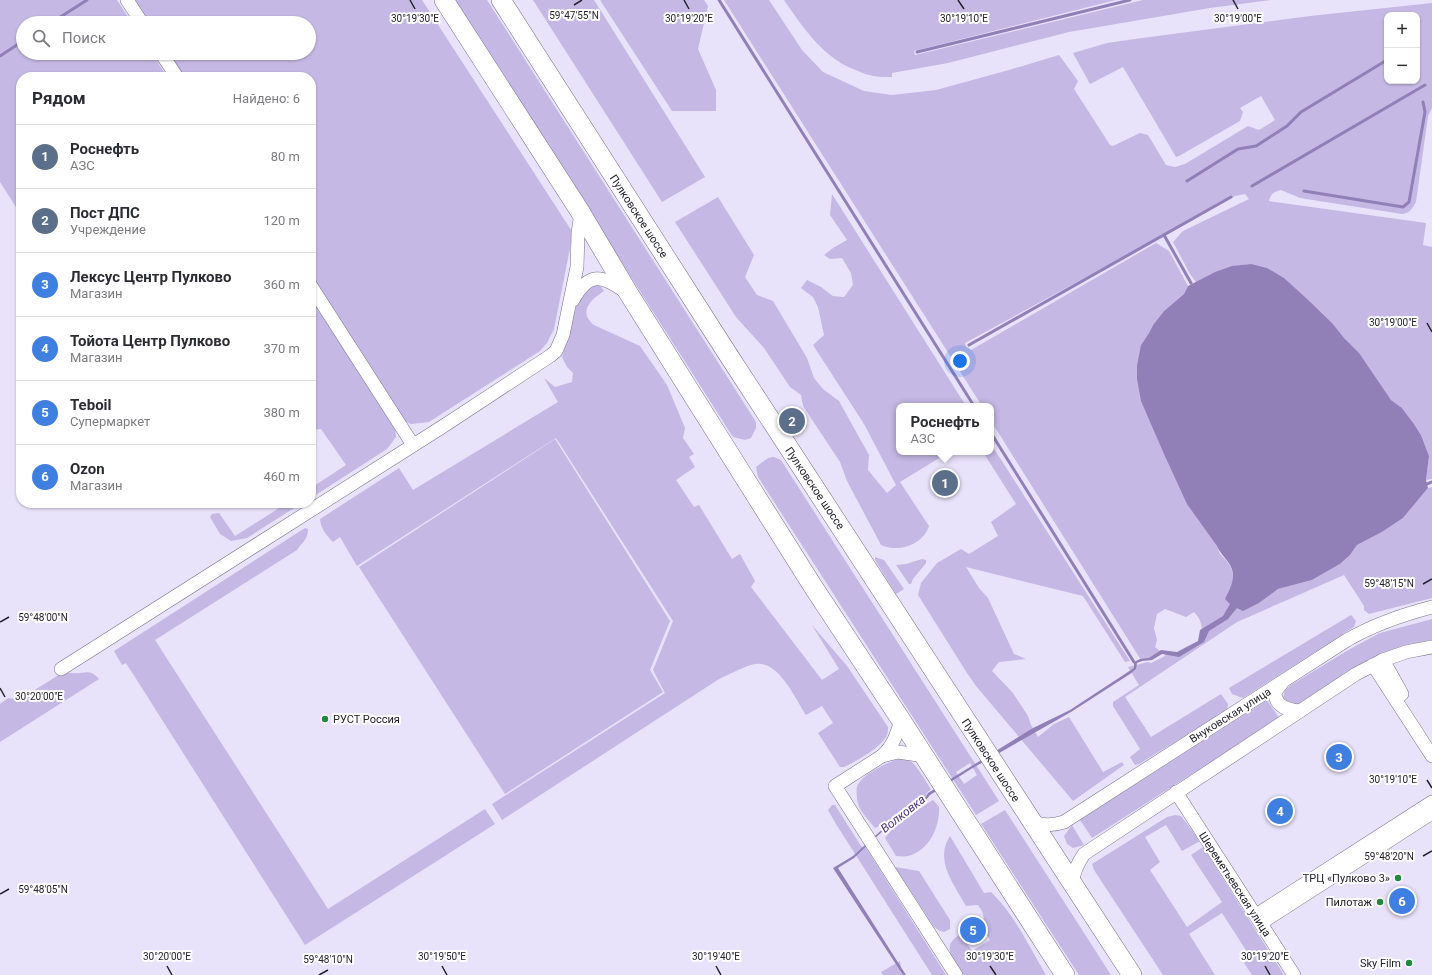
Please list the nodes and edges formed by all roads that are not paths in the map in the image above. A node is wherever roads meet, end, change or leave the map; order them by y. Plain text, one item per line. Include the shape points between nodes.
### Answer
1 (127, 0) edge
2 (444, 0) edge
3 (501, 0) edge
4 (137, 16) edge
5 (165, 60) edge
6 (173, 72) edge
7 (581, 213) junction
8 (316, 294) edge
9 (629, 294) junction
10 (570, 304) junction
11 (413, 445) junction
12 (316, 507) edge
13 (314, 508) edge
14 (1432, 607) edge
15 (1432, 647) edge
16 (1378, 662) junction
17 (61, 670) dead end
18 (1283, 682) junction
19 (1300, 711) junction
20 (902, 720) junction
21 (1432, 741) edge
22 (882, 756) junction
23 (925, 756) junction
24 (1432, 756) edge
25 (1176, 792) junction
26 (1432, 802) edge
27 (1432, 813) edge
28 (1031, 822) junction
29 (1072, 883) junction
30 (1258, 919) junction
31 (956, 975) edge
32 (1065, 975) edge
33 (1132, 975) edge
34 (1294, 975) edge

1 - 4 street
2 - 7 highway
3 - 28 highway, Пулковское шоссе
5 - 6 street
7 - 9 highway
7 - 10 street via 577,267
8 - 11 street
9 - 10 street via 610,282 592,280 580,287
9 - 20 highway via 812,584
10 - 11 street via 563,335 556,351
11 - 12 street
13 - 17 street
14 - 18 street, Внуковская улица via 1367,628
15 - 16 street via 1406,652
16 - 19 street
16 - 21 street
16 - 24 street
18 - 19 street via 1275,692 1277,702 1287,710
18 - 28 street, Внуковская улица via 1064,822 1055,825
19 - 25 street
20 - 22 street via 897,736
20 - 23 highway
22 - 23 street via 898,752
22 - 31 street via 835,786
23 - 32 highway
25 - 29 street via 1084,854 1077,863
25 - 30 street, Шереметьевская улица
26 - 30 street
27 - 30 street
28 - 29 highway, Пулковское шоссе
29 - 33 highway, Пулковское шоссе
30 - 34 street, Шереметьевская улица

